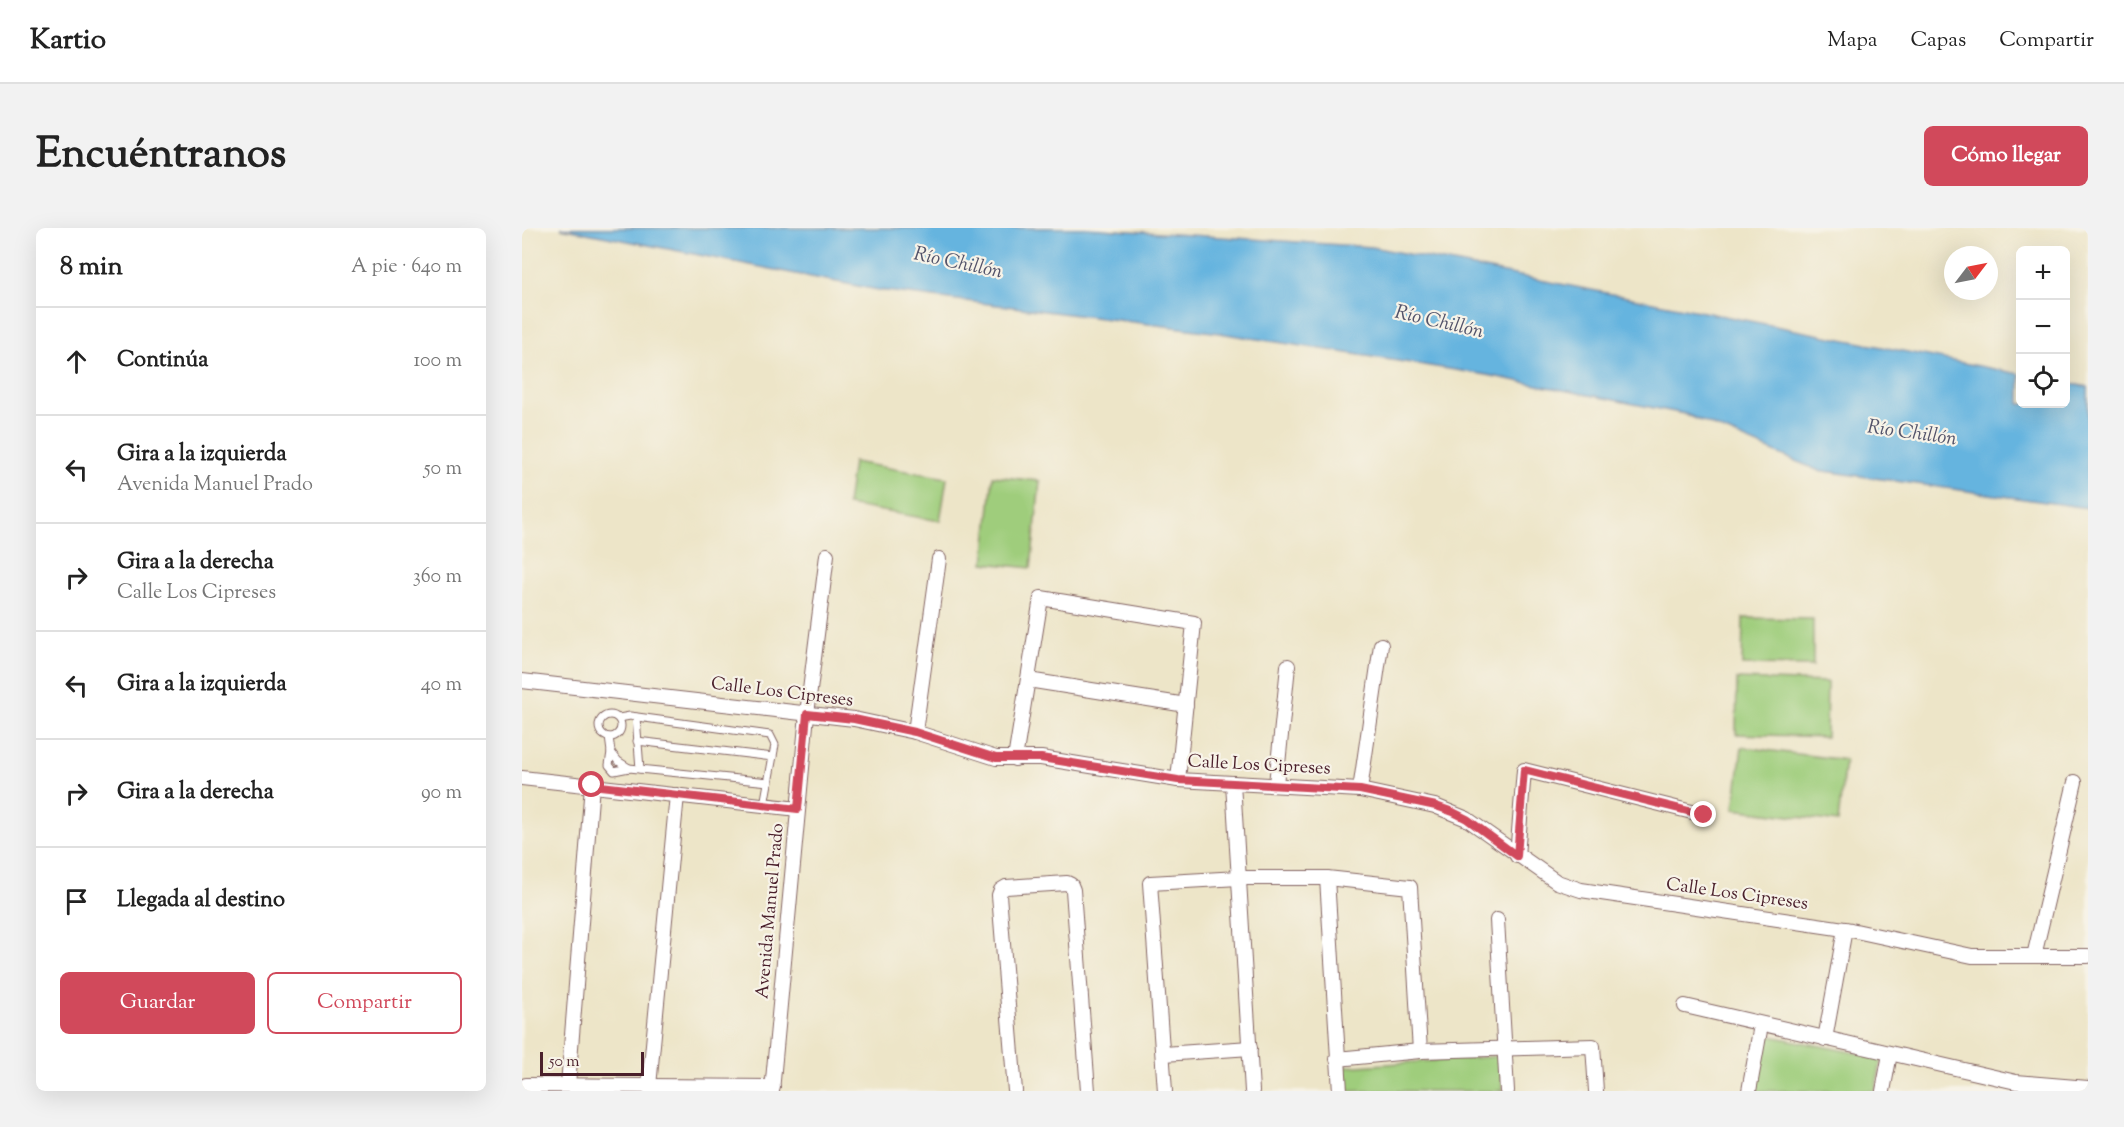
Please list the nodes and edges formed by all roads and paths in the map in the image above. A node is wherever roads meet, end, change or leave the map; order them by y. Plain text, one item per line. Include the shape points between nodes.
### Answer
1 (827, 555) dead end
2 (939, 560) dead end
3 (1381, 645) dead end
4 (1288, 666) dead end
5 (1028, 680) junction
6 (522, 681) edge
7 (1186, 705) junction
8 (807, 714) junction
9 (636, 717) junction
10 (619, 718) junction
11 (915, 732) junction
12 (609, 737) junction
13 (638, 741) junction
14 (773, 757) junction
15 (1015, 759) junction
16 (640, 769) junction
17 (522, 778) edge
18 (1178, 780) junction
19 (769, 782) junction
20 (2075, 782) dead end
21 (1233, 783) junction
22 (1276, 784) junction
23 (592, 785) junction
24 (1360, 790) junction
25 (677, 795) junction
26 (764, 805) junction
27 (798, 809) junction
28 (1704, 815) dead end
29 (1517, 856) junction
30 (1239, 878) junction
31 (1327, 878) junction
32 (1497, 920) dead end
33 (1845, 929) junction
34 (2034, 956) junction
35 (2088, 956) edge
36 (1684, 1006) dead end
37 (1761, 1026) junction
38 (1825, 1039) junction
39 (1250, 1048) junction
40 (1504, 1048) junction
41 (1420, 1051) junction
42 (1164, 1053) junction
43 (1890, 1053) junction
44 (1337, 1059) junction
45 (526, 1085) dead end
46 (568, 1085) junction
47 (649, 1086) junction
48 (2088, 1088) edge
49 (773, 1089) edge
50 (1015, 1091) edge
51 (1088, 1091) edge
52 (1165, 1091) edge
53 (1252, 1091) edge
54 (1340, 1091) edge
55 (1507, 1091) edge
56 (1596, 1091) edge
57 (1749, 1091) edge
58 (1883, 1091) edge

1 - 8 street, Avenida Manuel Prado
2 - 11 street
3 - 24 street
4 - 22 street
5 - 7 street
5 - 7 street via 1041,598 1194,623
5 - 15 street
6 - 8 street, Calle Los Cipreses
7 - 18 street
8 - 11 street, Calle Los Cipreses
8 - 27 street, Avenida Manuel Prado
9 - 10 lane
9 - 13 lane
9 - 14 lane via 770,735 775,745
10 - 12 lane via 621,731
10 - 12 lane via 608,714 599,723 601,732
11 - 15 street, Calle Los Cipreses via 996,758
12 - 16 lane via 611,752 618,761
13 - 14 lane
13 - 16 lane
14 - 19 lane
15 - 18 street, Calle Los Cipreses via 1041,758
16 - 19 lane
17 - 23 street
18 - 21 street, Calle Los Cipreses
19 - 26 lane
20 - 34 street
21 - 22 street, Calle Los Cipreses
21 - 30 street
22 - 24 street, Calle Los Cipreses
23 - 25 street
23 - 46 street
24 - 29 street, Calle Los Cipreses via 1453,812
25 - 26 street
25 - 47 street
26 - 27 street
27 - 49 street, Avenida Manuel Prado
28 - 29 street via 1524,770
29 - 33 street, Calle Los Cipreses via 1557,882 1581,890
30 - 31 street
30 - 39 street
30 - 42 street via 1150,883
31 - 41 street via 1410,887
31 - 44 street
32 - 40 street
33 - 34 street, Calle Los Cipreses via 1972,957
33 - 38 street
34 - 35 street, Calle Los Cipreses
36 - 37 street
37 - 38 street
37 - 57 street
38 - 43 street
39 - 42 street
39 - 53 street
40 - 41 street
40 - 55 street
40 - 56 street via 1593,1046
41 - 44 street
42 - 52 street
43 - 48 street via 2016,1082
43 - 58 street
44 - 54 street
45 - 46 street
46 - 47 street
47 - 49 street
50 - 51 street via 999,895 1006,887 1067,883 1073,890

